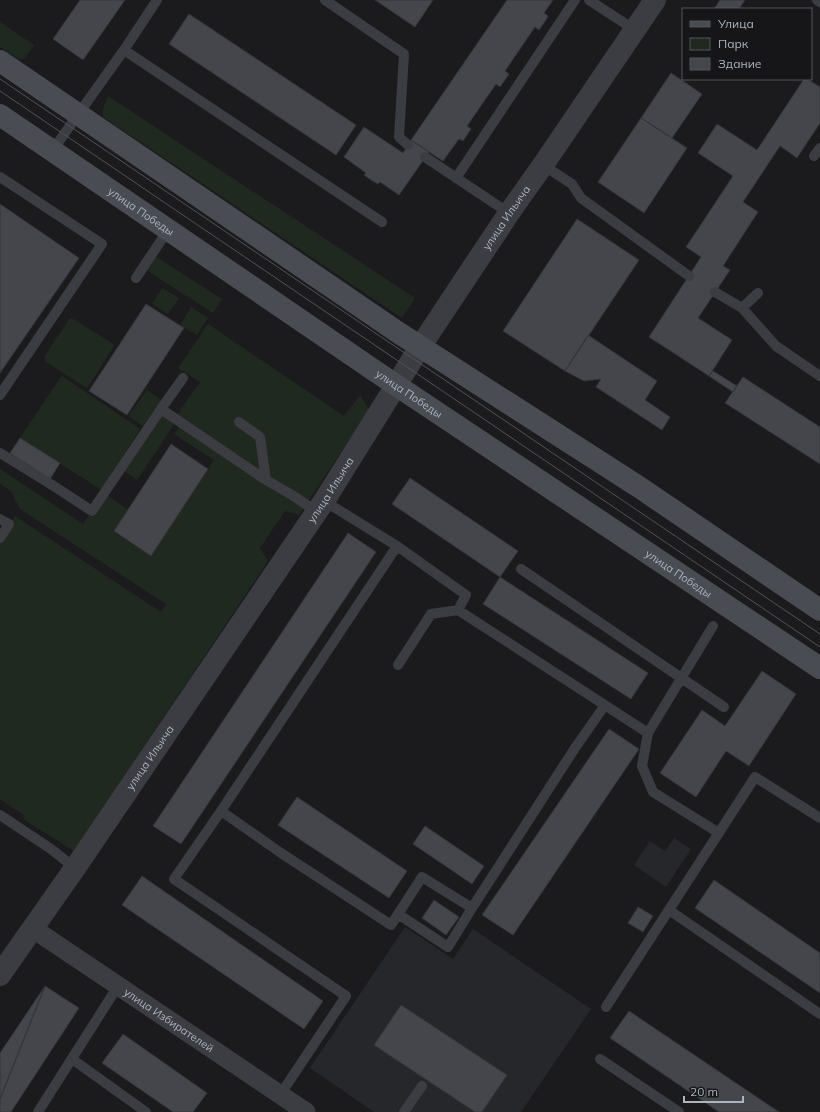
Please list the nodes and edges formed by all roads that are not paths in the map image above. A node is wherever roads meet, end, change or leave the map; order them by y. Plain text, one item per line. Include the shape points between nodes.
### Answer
1 (157, 0) edge
2 (325, 0) edge
3 (575, 0) edge
4 (589, 0) edge
5 (655, 0) edge
6 (816, 0) edge
7 (820, 2) edge
8 (634, 30) junction
9 (124, 50) junction
10 (0, 61) edge
11 (77, 114) junction
12 (0, 115) edge
13 (408, 145) dead end
14 (52, 151) junction
15 (425, 158) dead end
16 (543, 165) junction
17 (0, 177) edge
18 (456, 178) junction
19 (509, 213) junction
20 (382, 222) dead end
21 (168, 230) junction
22 (689, 276) dead end
23 (136, 278) dead end
24 (715, 292) dead end
25 (758, 293) dead end
26 (742, 308) junction
27 (420, 347) junction
28 (820, 376) edge
29 (183, 378) dead end
30 (396, 385) junction
31 (0, 395) edge
32 (161, 409) junction
33 (239, 422) dead end
34 (0, 454) edge
35 (266, 480) junction
36 (321, 507) junction
37 (0, 519) edge
38 (0, 538) edge
39 (397, 546) junction
40 (521, 569) dead end
41 (458, 610) junction
42 (820, 610) edge
43 (713, 626) dead end
44 (398, 666) dead end
45 (820, 668) edge
46 (682, 678) junction
47 (605, 705) junction
48 (724, 707) dead end
49 (648, 733) junction
50 (221, 811) junction
51 (0, 815) edge
52 (820, 818) edge
53 (719, 832) junction
54 (75, 868) junction
55 (472, 908) junction
56 (669, 910) junction
57 (398, 914) junction
58 (32, 928) junction
59 (0, 974) edge
60 (118, 986) junction
61 (606, 1006) dead end
62 (820, 1014) edge
63 (72, 1059) junction
64 (600, 1059) dead end
65 (422, 1086) dead end
66 (280, 1095) junction
67 (38, 1112) edge
68 (146, 1112) edge
69 (306, 1112) edge
70 (404, 1112) edge
71 (679, 1112) edge

1 - 9 lane
2 - 13 lane via 404,54 399,137
3 - 18 lane
4 - 8 lane
5 - 8 street, улица Ильича
6 - 7 lane
8 - 16 street, улица Ильича
9 - 11 lane
9 - 20 lane
10 - 11 main road
11 - 14 lane
11 - 27 main road
12 - 14 main road, улица Победы
14 - 21 main road, улица Победы
15 - 18 lane
16 - 19 street, улица Ильича
16 - 22 lane via 572,184 581,198
17 - 31 lane via 102,244
18 - 19 lane
19 - 27 street, улица Ильича
21 - 23 lane
21 - 30 main road, улица Победы
24 - 26 lane
25 - 26 lane
26 - 28 lane via 776,346
27 - 30 street, улица Ильича
27 - 42 main road via 639,487
29 - 32 lane
30 - 36 street, улица Ильича
30 - 45 main road, улица Победы
32 - 34 lane via 92,511
32 - 35 lane
33 - 35 lane via 260,437
35 - 36 lane via 292,495
36 - 39 lane
36 - 54 street, улица Ильича
37 - 38 lane via 9,524
39 - 41 lane via 466,595
39 - 50 lane
40 - 46 lane
41 - 44 lane via 431,614
41 - 47 lane
43 - 46 lane
46 - 48 lane
46 - 49 lane
47 - 49 lane
47 - 55 lane
49 - 53 lane via 642,766 653,792
50 - 57 lane via 391,925
50 - 66 lane via 174,879 346,996
51 - 54 lane
52 - 53 lane via 755,777
53 - 56 lane
54 - 58 street, улица Ильича
55 - 57 lane via 422,877
55 - 57 lane via 448,947
56 - 61 lane
56 - 62 lane
58 - 59 street, улица Ильича
58 - 60 street, улица Избирателей
60 - 63 lane
60 - 66 street, улица Избирателей
63 - 67 lane
63 - 68 lane
64 - 71 lane
65 - 70 lane
66 - 69 street, улица Избирателей

